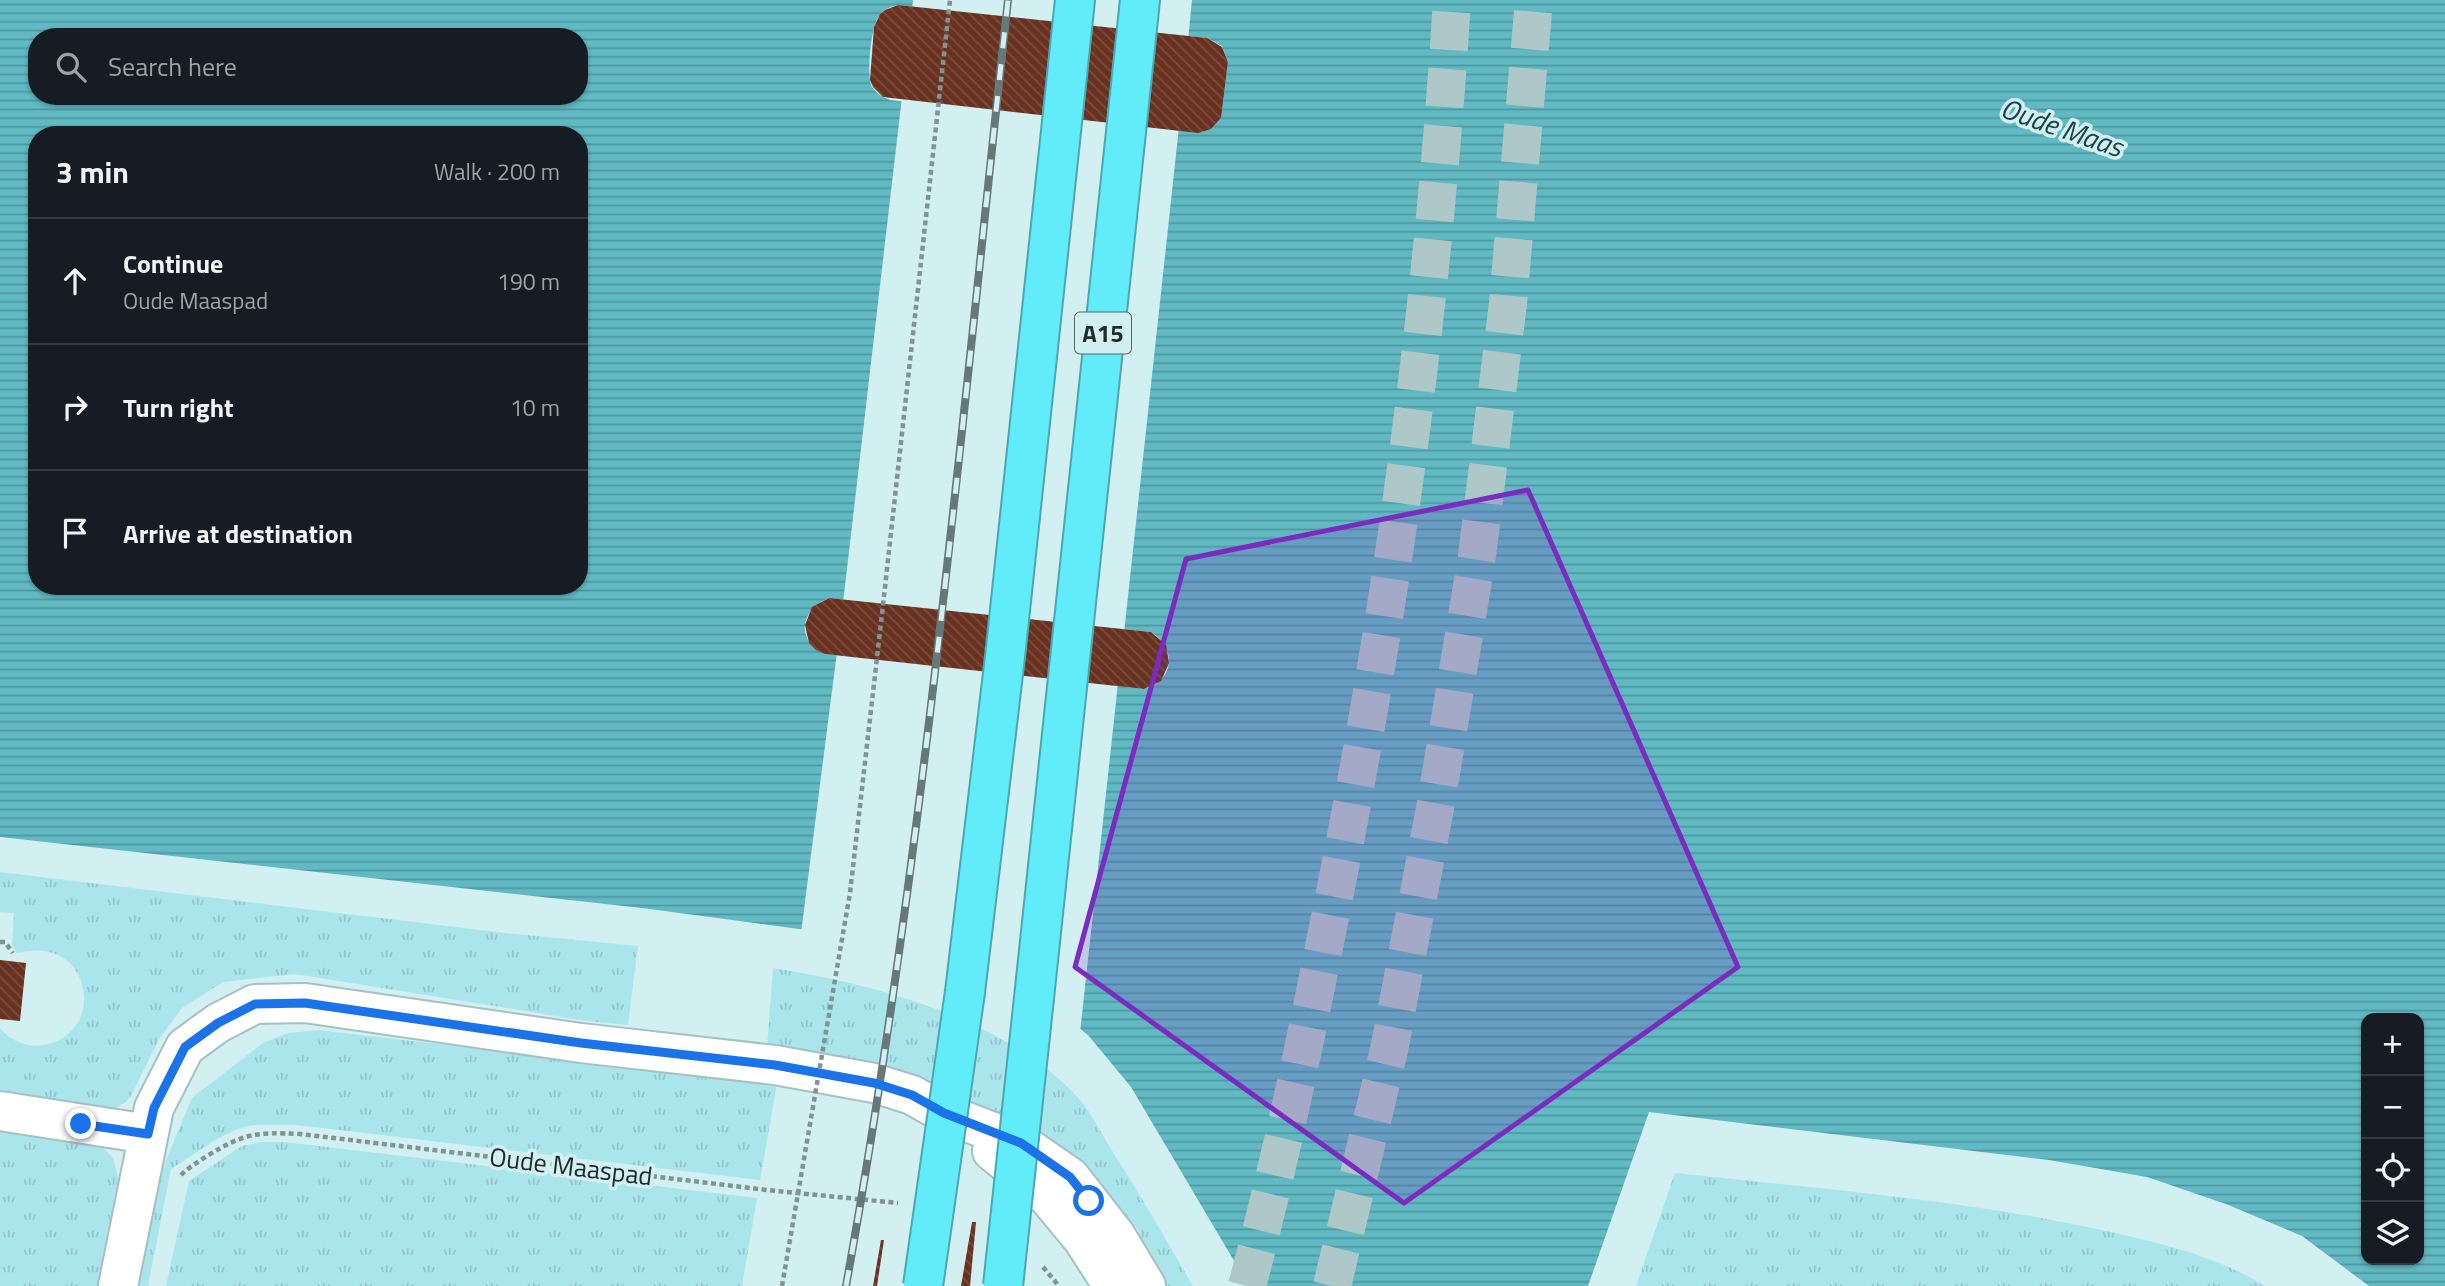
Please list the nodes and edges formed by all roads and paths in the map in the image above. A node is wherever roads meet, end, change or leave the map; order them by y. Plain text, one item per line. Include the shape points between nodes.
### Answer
1 (950, 0) edge
2 (1075, 0) edge
3 (1140, 0) edge
4 (0, 942) edge
5 (13, 953) dead end
6 (0, 1111) edge
7 (944, 1113) junction
8 (148, 1134) junction
9 (178, 1186) dead end
10 (901, 1203) dead end
11 (1041, 1264) dead end
12 (118, 1286) edge
13 (782, 1286) edge
14 (923, 1286) edge
15 (1003, 1286) edge
16 (1059, 1286) edge
17 (1114, 1286) edge
18 (1146, 1286) edge

1 - 13 path, bridge via 850,893
2 - 14 highway, A15, bridge via 988,802
3 - 15 highway, A15, bridge
4 - 5 path
6 - 8 street
7 - 8 street via 912,1095 874,1083 775,1065 581,1043 305,1003 255,1004 185,1047 154,1108
7 - 17 street via 1048,1197
7 - 18 street via 1021,1143 1070,1177 1116,1236
8 - 12 street
9 - 10 path, Oude Maaspad via 181,1174 224,1146 268,1132
11 - 16 path

